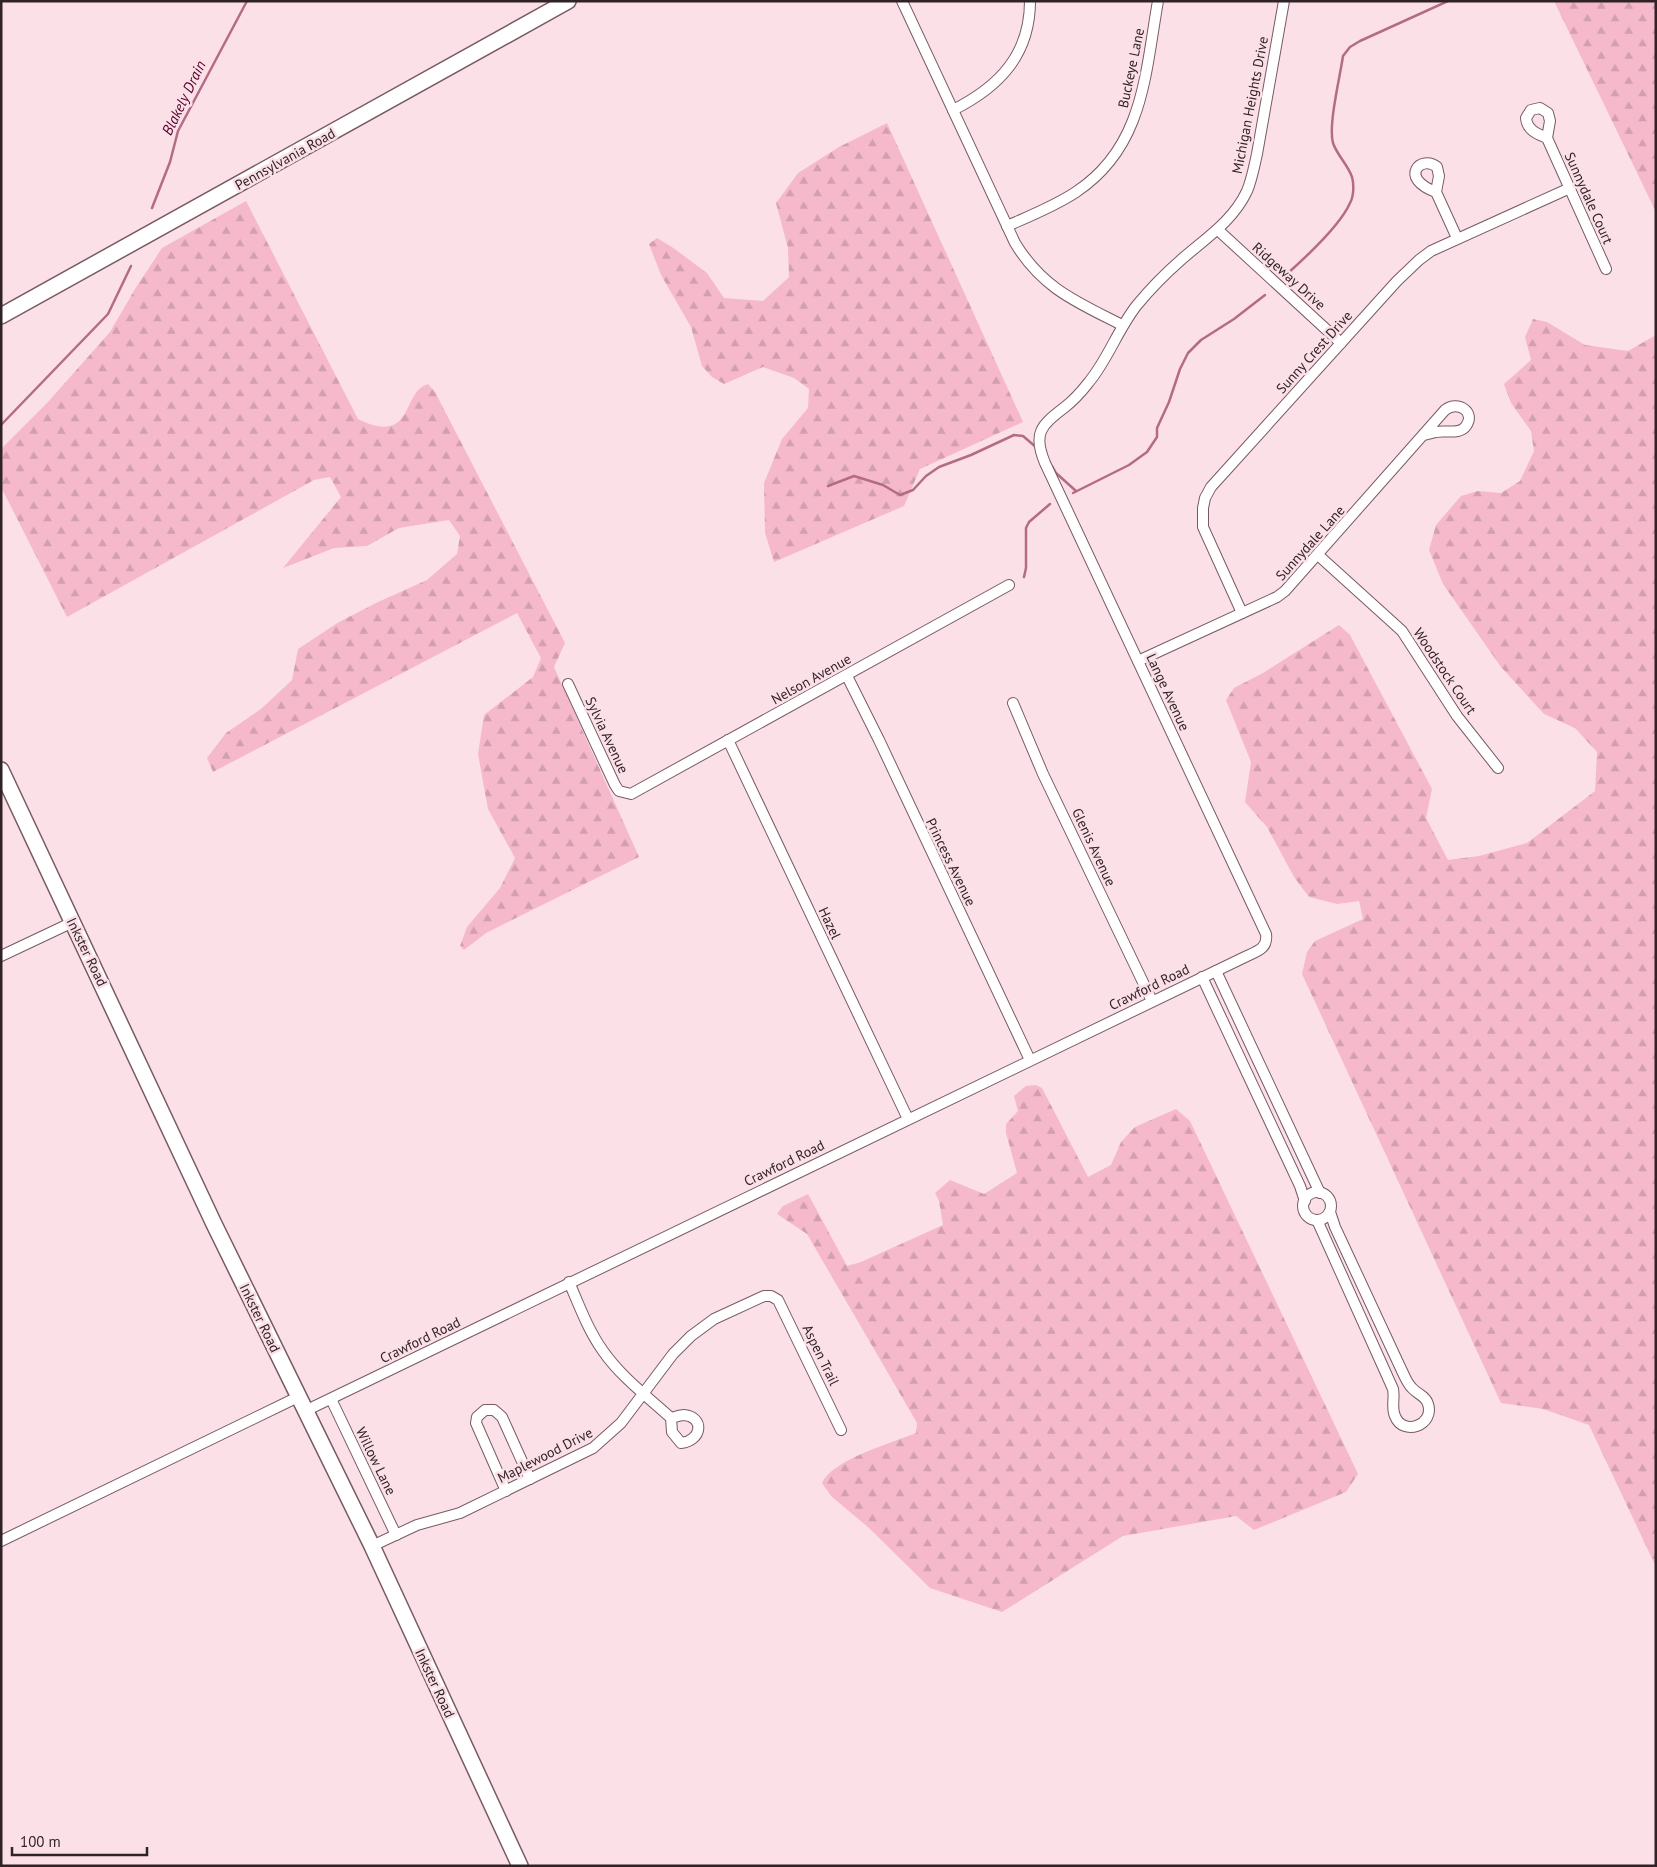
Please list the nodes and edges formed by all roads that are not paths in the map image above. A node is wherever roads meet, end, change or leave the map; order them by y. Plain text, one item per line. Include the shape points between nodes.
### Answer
1 (568, 1) edge
2 (902, 1) edge
3 (1030, 1) edge
4 (1158, 1) edge
5 (1284, 1) edge
6 (953, 110) junction
7 (1547, 138) dead end
8 (1570, 188) junction
9 (1436, 192) dead end
10 (1007, 226) junction
11 (1218, 230) junction
12 (1457, 238) junction
13 (1606, 269) dead end
14 (1, 316) edge
15 (1122, 325) junction
16 (1341, 342) junction
17 (1424, 435) dead end
18 (1045, 463) joint
19 (1318, 554) junction
20 (1009, 585) dead end
21 (1242, 613) junction
22 (1138, 661) junction
23 (847, 676) junction
24 (568, 684) dead end
25 (1013, 704) dead end
26 (728, 740) junction
27 (1498, 768) dead end
28 (1, 770) edge
29 (625, 793) joint
30 (72, 922) junction
31 (1266, 934) joint
32 (1, 956) edge
33 (1216, 971) junction
34 (1202, 977) junction
35 (1152, 1001) junction
36 (1030, 1060) junction
37 (1270, 1086) junction
38 (1256, 1093) junction
39 (908, 1119) junction
40 (1320, 1193) junction
41 (1305, 1201) junction
42 (1330, 1212) junction
43 (1317, 1220) junction
44 (569, 1282) junction
45 (772, 1296) joint
46 (1366, 1297) junction
47 (1353, 1303) junction
48 (1402, 1371) junction
49 (1388, 1378) junction
50 (644, 1394) junction
51 (298, 1397) junction
52 (331, 1399) junction
53 (305, 1411) junction
54 (672, 1418) dead end
55 (841, 1430) dead end
56 (530, 1479) junction
57 (506, 1491) junction
58 (396, 1535) junction
59 (1, 1541) edge
60 (372, 1546) junction
61 (520, 1866) edge

1 - 14 street, Pennsylvania Road
2 - 6 street
3 - 6 street via 1027,32 1006,71 986,91
4 - 10 street, Buckeye Lane via 1139,105 1120,148 1077,191
5 - 11 street, Michigan Heights Drive via 1253,172 1241,201
6 - 10 street
7 - 8 street, Sunnydale Court
8 - 12 street, Sunny Crest Drive
8 - 13 street, Sunnydale Court
9 - 12 street
10 - 15 street via 1031,267 1057,291
11 - 15 street, Michigan Heights Drive via 1154,285
11 - 16 street, Ridgeway Drive
12 - 16 street, Sunny Crest Drive via 1426,254 1410,267
15 - 18 street, Michigan Heights Drive via 1092,379 1044,425 1038,442
16 - 21 street, Sunny Crest Drive via 1211,486 1206,498 1202,517 1205,532
17 - 19 street, Sunnydale Lane
18 - 22 street, Lange Avenue
19 - 21 street, Sunnydale Lane via 1285,591
19 - 27 street, Woodstock Court via 1402,631 1457,716
20 - 23 street, Nelson Avenue
21 - 22 street, Sunnydale Lane
22 - 31 street, Lange Avenue
23 - 26 street, Nelson Avenue
23 - 36 street, Princess Avenue
24 - 29 street, Sylvia Avenue via 615,785
25 - 35 street, Glenis Avenue via 1043,774
26 - 29 street, Nelson Avenue via 638,791
26 - 39 street, Hazel
28 - 30 street, Inkster Road
30 - 32 street
30 - 51 street, Inkster Road
31 - 33 street, Crawford Road via 1266,943 1260,950
33 - 34 street, Crawford Road
33 - 37 street
34 - 35 street, Crawford Road
34 - 38 street
35 - 36 street, Crawford Road
36 - 39 street, Crawford Road
37 - 38 street
37 - 40 street
38 - 41 street
39 - 44 street, Crawford Road
40 - 41 street via 1312,1194
40 - 42 street via 1330,1202
41 - 43 street via 1304,1212
42 - 43 street
42 - 46 street
43 - 47 street
44 - 50 street via 602,1350
44 - 52 street, Crawford Road
45 - 50 street, Maplewood Drive via 757,1298 700,1328 673,1354
45 - 55 street, Aspen Trail via 786,1314
46 - 47 street
46 - 48 street
47 - 49 street
48 - 49 street
48 - 49 street via 1412,1388 1428,1404 1428,1417 1419,1425 1410,1427 1397,1421
50 - 54 street
50 - 56 street, Maplewood Drive via 603,1441
51 - 53 street, Inkster Road
51 - 59 street
52 - 53 street, Crawford Road
52 - 58 street, Willow Lane
53 - 60 street, Inkster Road
56 - 57 street, Maplewood Drive
56 - 57 street via 499,1414 491,1409 485,1410 477,1417 476,1423
57 - 58 street, Maplewood Drive via 460,1513 417,1525
58 - 60 street, Maplewood Drive
60 - 61 street, Inkster Road

